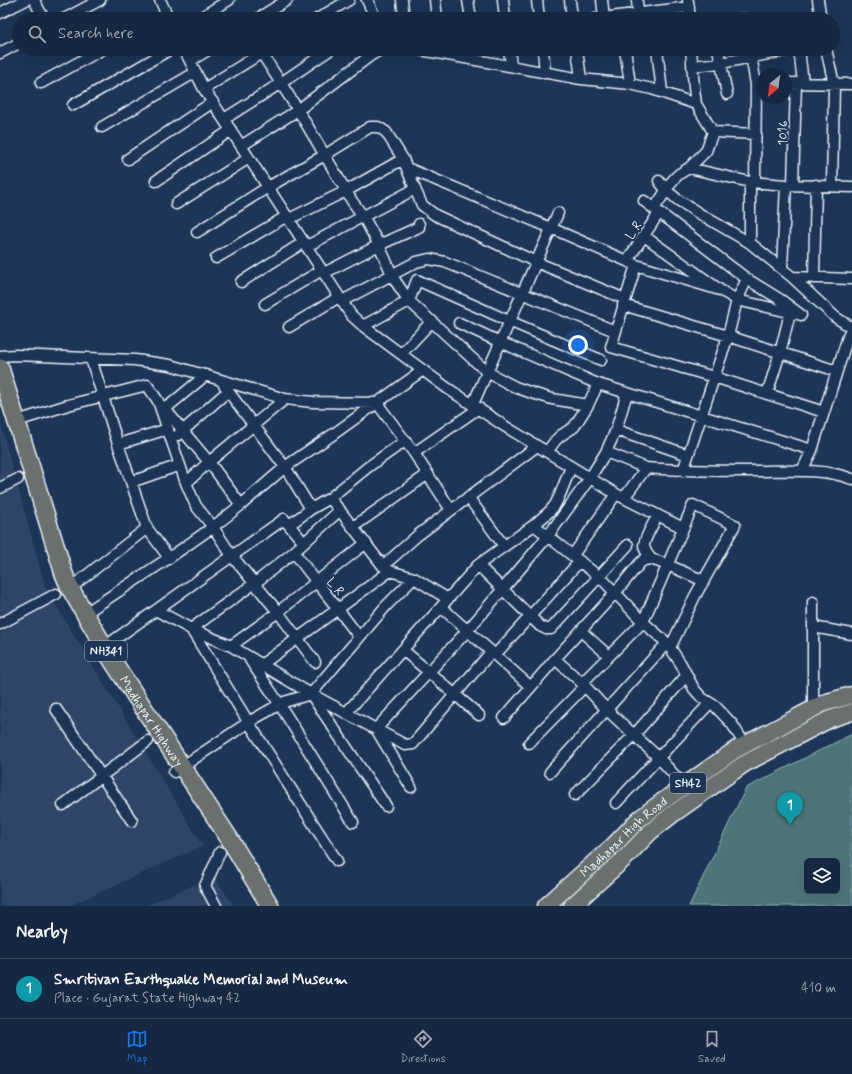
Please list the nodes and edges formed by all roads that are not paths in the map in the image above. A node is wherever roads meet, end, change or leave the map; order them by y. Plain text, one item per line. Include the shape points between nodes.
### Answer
1 (26, 0) edge
2 (34, 0) edge
3 (100, 0) edge
4 (229, 0) edge
5 (287, 0) edge
6 (349, 0) edge
7 (367, 0) edge
8 (402, 0) edge
9 (435, 0) edge
10 (468, 0) edge
11 (503, 0) edge
12 (537, 0) edge
13 (570, 0) edge
14 (602, 0) edge
15 (637, 0) edge
16 (818, 0) edge
17 (688, 3) edge
18 (670, 5) edge
19 (40, 12) edge
20 (77, 12) edge
21 (209, 12) edge
22 (268, 12) edge
23 (329, 12) edge
24 (372, 12) edge
25 (403, 12) edge
26 (436, 12) edge
27 (470, 12) edge
28 (504, 12) edge
29 (538, 12) edge
30 (571, 12) edge
31 (601, 12) edge
32 (638, 12) edge
33 (658, 12) edge
34 (820, 12) edge
35 (0, 13) edge
36 (12, 46) edge
37 (1, 51) edge
38 (90, 56) edge
39 (159, 56) edge
40 (188, 56) edge
41 (198, 56) edge
42 (254, 56) edge
43 (266, 56) edge
44 (321, 56) edge
45 (370, 56) edge
46 (459, 56) edge
47 (475, 56) edge
48 (510, 56) edge
49 (544, 56) edge
50 (578, 56) edge
51 (626, 56) edge
52 (658, 56) edge
53 (691, 56) edge
54 (720, 56) edge
55 (741, 56) edge
56 (751, 56) edge
57 (798, 56) edge
58 (828, 56) edge
59 (475, 60) junction
60 (190, 61) junction
61 (721, 63) junction
62 (511, 66) junction
63 (692, 66) junction
64 (196, 72) junction
65 (545, 72) junction
66 (581, 79) junction
67 (41, 83) dead end
68 (281, 83) junction
69 (795, 83) edge
70 (630, 84) junction
71 (834, 84) junction
72 (852, 84) edge
73 (204, 89) junction
74 (662, 92) junction
75 (727, 94) dead end
76 (213, 102) junction
77 (696, 104) junction
78 (73, 105) dead end
79 (298, 110) junction
80 (224, 119) junction
81 (102, 127) dead end
82 (231, 130) junction
83 (713, 132) junction
84 (756, 134) junction
85 (241, 146) junction
86 (325, 155) junction
87 (249, 158) junction
88 (128, 159) dead end
89 (405, 164) junction
90 (689, 168) junction
91 (156, 181) dead end
92 (659, 181) dead end
93 (752, 182) junction
94 (789, 185) junction
95 (816, 185) junction
96 (832, 186) junction
97 (268, 187) junction
98 (852, 187) edge
99 (414, 189) junction
100 (666, 190) junction
101 (346, 191) junction
102 (644, 201) dead end
103 (176, 204) dead end
104 (657, 211) junction
105 (558, 213) dead end
106 (363, 216) junction
107 (288, 217) junction
108 (418, 224) dead end
109 (551, 228) junction
110 (197, 232) dead end
111 (644, 236) junction
112 (750, 243) junction
113 (305, 244) junction
114 (379, 245) junction
115 (216, 258) dead end
116 (536, 262) junction
117 (632, 263) junction
118 (782, 268) junction
119 (323, 271) junction
120 (393, 275) junction
121 (792, 277) junction
122 (814, 278) junction
123 (747, 279) junction
124 (852, 279) edge
125 (241, 282) dead end
126 (720, 290) junction
127 (522, 293) junction
128 (341, 299) junction
129 (738, 300) junction
130 (409, 301) junction
131 (624, 302) junction
132 (265, 304) dead end
133 (790, 313) junction
134 (432, 321) junction
135 (510, 321) junction
136 (458, 323) dead end
137 (363, 326) junction
138 (289, 327) dead end
139 (851, 327) edge
140 (615, 331) junction
141 (728, 336) junction
142 (500, 342) junction
143 (780, 352) junction
144 (401, 354) junction
145 (0, 356) edge
146 (90, 359) junction
147 (601, 360) dead end
148 (0, 368) edge
149 (423, 370) junction
150 (837, 371) junction
151 (487, 372) junction
152 (206, 375) junction
153 (714, 377) junction
154 (221, 380) junction
155 (598, 384) junction
156 (228, 391) junction
157 (627, 393) junction
158 (767, 394) junction
159 (102, 396) junction
160 (285, 399) junction
161 (376, 403) junction
162 (0, 404) edge
163 (162, 405) junction
164 (588, 405) junction
165 (476, 406) junction
166 (824, 412) junction
167 (701, 416) junction
168 (20, 420) dead end
169 (254, 425) junction
170 (168, 428) junction
171 (616, 430) junction
172 (182, 431) junction
173 (171, 439) junction
174 (405, 441) junction
175 (118, 444) junction
176 (536, 446) junction
177 (812, 450) junction
178 (547, 452) junction
179 (606, 452) junction
180 (414, 453) junction
181 (688, 455) junction
182 (209, 462) junction
183 (180, 465) junction
184 (285, 467) junction
185 (571, 467) junction
186 (646, 468) junction
187 (683, 470) junction
188 (802, 471) junction
189 (428, 474) junction
190 (590, 478) junction
191 (851, 478) edge
192 (18, 479) dead end
193 (131, 482) junction
194 (186, 483) junction
195 (0, 488) edge
196 (620, 496) junction
197 (468, 497) junction
198 (330, 498) junction
199 (241, 505) junction
200 (311, 509) junction
201 (340, 510) junction
202 (451, 510) junction
203 (657, 516) junction
204 (289, 525) junction
205 (534, 525) junction
206 (213, 527) junction
207 (353, 527) junction
208 (147, 528) junction
209 (683, 528) junction
210 (548, 536) junction
211 (304, 543) junction
212 (366, 544) junction
213 (628, 545) dead end
214 (504, 546) junction
215 (294, 552) junction
216 (232, 556) junction
217 (169, 558) junction
218 (576, 558) junction
219 (651, 560) junction
220 (478, 565) junction
221 (668, 565) junction
222 (387, 568) junction
223 (600, 576) junction
224 (414, 578) junction
225 (704, 581) junction
226 (316, 582) junction
227 (255, 583) junction
228 (73, 586) dead end
229 (502, 589) junction
230 (616, 593) junction
231 (56, 594) dead end
232 (813, 602) dead end
233 (445, 603) junction
234 (339, 609) junction
235 (156, 610) junction
236 (87, 612) dead end
237 (278, 612) junction
238 (530, 616) junction
239 (643, 622) junction
240 (0, 624) edge
241 (813, 627) junction
242 (191, 629) junction
243 (468, 630) junction
244 (581, 631) junction
245 (852, 634) edge
246 (359, 637) junction
247 (298, 638) junction
248 (107, 645) dead end
249 (668, 645) junction
250 (231, 646) junction
251 (403, 650) junction
252 (493, 653) junction
253 (609, 656) junction
254 (248, 657) junction
255 (555, 659) junction
256 (315, 662) dead end
257 (262, 665) junction
258 (429, 672) junction
259 (687, 676) junction
260 (584, 684) junction
261 (531, 687) junction
262 (311, 694) junction
263 (454, 694) junction
264 (852, 695) edge
265 (710, 703) junction
266 (280, 705) junction
267 (56, 709) dead end
268 (812, 709) junction
269 (607, 710) junction
270 (852, 712) edge
271 (346, 713) junction
272 (479, 715) dead end
273 (504, 718) dead end
274 (248, 723) junction
275 (376, 729) junction
276 (634, 735) junction
277 (148, 742) dead end
278 (529, 743) dead end
279 (745, 745) junction
280 (659, 758) junction
281 (178, 769) junction
282 (550, 772) dead end
283 (102, 776) junction
284 (679, 780) dead end
285 (410, 787) dead end
286 (575, 795) dead end
287 (616, 803) dead end
288 (63, 805) dead end
289 (386, 806) dead end
290 (132, 821) dead end
291 (353, 822) dead end
292 (220, 852) dead end
293 (337, 861) dead end
294 (216, 906) edge
295 (258, 906) edge
296 (270, 906) edge
297 (546, 906) edge
298 (572, 906) edge

1 - 35 street
2 - 19 street
3 - 20 street
4 - 21 street
5 - 22 street
6 - 23 street
7 - 24 street
8 - 25 street
9 - 26 street
10 - 27 street
11 - 28 street
12 - 29 street
13 - 30 street
14 - 31 street
15 - 32 street
16 - 34 street
17 - 18 street
18 - 33 street
36 - 37 street
38 - 67 street
39 - 78 street
40 - 60 street
41 - 60 street
42 - 73 street
43 - 68 street
44 - 68 street
45 - 79 street
46 - 59 street
47 - 59 street
48 - 62 street
49 - 65 street
50 - 66 street
51 - 70 street
52 - 74 street
53 - 63 street
54 - 61 street
55 - 61 street
56 - 84 street via 756,85
57 - 69 street, 1016
58 - 71 street
59 - 62 street
60 - 64 street
61 - 63 street
61 - 75 street
62 - 65 street
63 - 77 street
64 - 73 street
64 - 81 street
65 - 66 street
66 - 70 street
68 - 79 street
68 - 80 street
69 - 71 street
69 - 94 street, 1016
70 - 74 street
71 - 72 street
71 - 96 street
73 - 76 street
74 - 77 street
76 - 80 street
76 - 88 street
77 - 83 street
79 - 85 street
79 - 86 street
80 - 82 street
82 - 85 street
82 - 91 street
83 - 84 street
83 - 90 street, L R via 706,151
84 - 93 street
85 - 87 street
86 - 89 street via 370,127 378,127 386,132
86 - 97 street
86 - 101 street
87 - 97 street
87 - 103 street
89 - 99 street
89 - 101 street
89 - 109 street
90 - 93 street
90 - 100 street, L R via 679,174
92 - 100 street
93 - 94 street
93 - 112 street
94 - 95 street
94 - 118 street, 1016
95 - 96 street
95 - 122 street
96 - 98 street
97 - 107 street
97 - 110 street
99 - 106 street
99 - 116 street via 422,205 435,216
100 - 104 street, L R
100 - 112 street via 700,214
101 - 106 street
101 - 107 street
102 - 104 street
104 - 111 street, L R
104 - 123 street
105 - 109 street
106 - 113 street
106 - 114 street
107 - 113 street
107 - 115 street
108 - 114 street via 419,227
109 - 116 street
109 - 117 street
111 - 117 street, L R
111 - 126 street
112 - 118 street
113 - 119 street
113 - 125 street
114 - 119 street
114 - 120 street
116 - 127 street
116 - 131 street
117 - 126 street
117 - 131 street, L R
118 - 121 street
119 - 128 street
119 - 132 street
120 - 127 street via 416,262 429,259 445,262
120 - 128 street
120 - 130 street
121 - 122 street
121 - 139 street via 836,317
122 - 124 street
123 - 129 street
123 - 133 street via 782,300 800,315
126 - 129 street
127 - 135 street
127 - 140 street
128 - 137 street via 351,315
128 - 138 street
129 - 133 street
129 - 141 street
130 - 134 street
130 - 135 street via 417,280
130 - 137 street
131 - 140 street, L R
131 - 141 street
133 - 143 street
134 - 144 street
134 - 151 street
135 - 142 street
135 - 147 street
136 - 142 street
137 - 144 street
139 - 150 street
140 - 153 street, L R via 611,347
141 - 143 street
141 - 153 street
142 - 151 street
142 - 155 street
143 - 150 street
143 - 158 street
144 - 149 street
145 - 146 street
146 - 152 street via 135,360 170,365
146 - 159 street
148 - 281 highway, Madhapar Highway / NH341 via 70,588
149 - 161 street
149 - 165 street
150 - 166 street
151 - 164 street via 532,393
151 - 165 street
152 - 154 street
152 - 163 street
153 - 158 street
153 - 167 street
154 - 156 street
154 - 160 street
155 - 157 street
155 - 164 street
156 - 169 street
156 - 172 street
157 - 167 street
157 - 171 street
158 - 166 street
159 - 163 street via 147,384
159 - 168 street
159 - 175 street
160 - 161 street
160 - 169 street
161 - 174 street
161 - 184 street
162 - 281 highway, Madhapar Highway / NH341 via 60,592 103,665
163 - 170 street
163 - 172 street
164 - 178 street via 574,427 560,436
165 - 176 street
165 - 180 street
166 - 177 street
167 - 177 street
167 - 181 street
169 - 182 street
169 - 184 street
170 - 173 street
170 - 175 street
171 - 179 street
171 - 181 street
172 - 173 street
172 - 182 street
173 - 183 street
174 - 180 street
174 - 198 street
175 - 193 street
176 - 178 street
176 - 197 street
177 - 188 street
178 - 185 street
179 - 186 street
179 - 190 street
180 - 189 street
181 - 187 street
182 - 194 street
182 - 199 street
183 - 193 street
183 - 194 street
184 - 199 street
184 - 200 street
185 - 190 street
185 - 205 street via 555,505
186 - 187 street
186 - 196 street
187 - 188 street
188 - 191 street
189 - 202 street
189 - 207 street
190 - 196 street
190 - 210 street
192 - 195 street
193 - 208 street
194 - 206 street via 196,506
196 - 203 street
196 - 218 street
197 - 202 street
197 - 214 street
198 - 200 street
198 - 201 street
199 - 206 street
200 - 204 street
201 - 207 street
201 - 211 street
202 - 222 street via 418,535
203 - 209 street
203 - 219 street via 644,546
204 - 211 street
204 - 216 street via 284,519
205 - 210 street
205 - 214 street
206 - 216 street
206 - 217 street
207 - 212 street
208 - 217 street
208 - 228 street
209 - 221 street
209 - 225 street via 693,505 735,525
210 - 218 street
210 - 229 street
211 - 215 street
212 - 222 street
212 - 226 street
213 - 223 street
214 - 220 street
215 - 226 street, L R
215 - 227 street
216 - 227 street
216 - 235 street
217 - 236 street
218 - 223 street
218 - 238 street
219 - 221 street
219 - 230 street via 640,563
220 - 229 street
220 - 233 street
221 - 225 street
221 - 239 street
222 - 224 street
222 - 234 street
223 - 230 street
223 - 238 street via 551,629 546,630
224 - 233 street
224 - 246 street
225 - 249 street
226 - 234 street, L R
226 - 237 street
227 - 237 street
227 - 242 street
229 - 238 street
229 - 243 street
230 - 239 street
230 - 244 street
231 - 240 street
232 - 241 street
233 - 243 street
233 - 251 street
234 - 246 street, L R
234 - 247 street
235 - 242 street
235 - 248 street
237 - 247 street
237 - 250 street
238 - 252 street
239 - 249 street
239 - 253 street
241 - 245 street
241 - 268 street
242 - 250 street
242 - 274 street
243 - 252 street
243 - 258 street
244 - 253 street
244 - 255 street
246 - 262 street
247 - 256 street
247 - 257 street
249 - 259 street
249 - 269 street
250 - 254 street
251 - 258 street
251 - 271 street
252 - 261 street
252 - 263 street
253 - 260 street
254 - 257 street
254 - 266 street
255 - 260 street
255 - 261 street
257 - 262 street
258 - 263 street
258 - 275 street
259 - 265 street via 694,689
259 - 276 street
260 - 269 street
260 - 278 street
261 - 273 street
262 - 266 street
262 - 271 street
262 - 289 street
263 - 272 street
263 - 275 street via 412,744 406,745
264 - 268 main road, Madhapar High Road / SH42
265 - 279 street via 732,724
265 - 280 street
266 - 274 street
266 - 291 street
267 - 283 street
268 - 279 main road, Madhapar High Road / SH42
269 - 276 street
269 - 282 street
270 - 298 main road, SH42 via 830,719 744,764 650,832
271 - 275 street
274 - 281 street
274 - 293 street
275 - 285 street
276 - 280 street
276 - 286 street
277 - 283 street
279 - 297 main road, Madhapar High Road / SH42 via 639,819
280 - 284 street
280 - 287 street
281 - 295 highway, Madhapar Highway / NH341
281 - 296 highway, Madhapar Highway / NH341 via 229,838
283 - 288 street
283 - 290 street
292 - 294 street via 205,886

